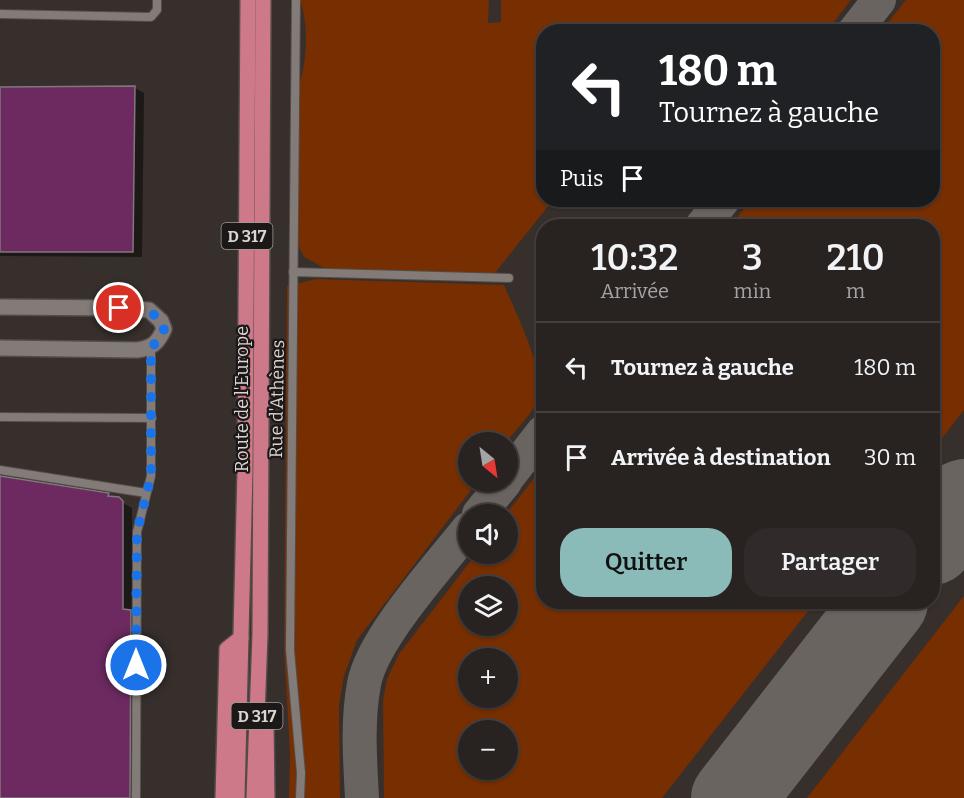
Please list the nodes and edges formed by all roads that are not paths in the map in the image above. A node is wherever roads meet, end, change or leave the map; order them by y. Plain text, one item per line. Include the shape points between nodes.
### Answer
1 (157, 0) edge
2 (248, 0) edge
3 (263, 0) edge
4 (296, 0) edge
5 (0, 14) edge
6 (293, 272) junction
7 (509, 278) dead end
8 (0, 307) edge
9 (0, 348) edge
10 (151, 348) junction
11 (0, 417) edge
12 (152, 418) junction
13 (0, 470) edge
14 (146, 493) junction
15 (260, 634) junction
16 (241, 638) junction
17 (136, 798) edge
18 (223, 798) edge
19 (237, 798) edge
20 (254, 798) edge
21 (267, 798) edge
22 (300, 798) edge

1 - 5 lane via 157,10 151,17
2 - 16 main road, Route de l'Europe / D 317
3 - 15 main road, Route de l'Europe / D 317
4 - 6 lane, Rue d'Athènes
6 - 7 lane
6 - 22 lane, Rue d'Athènes via 290,651
8 - 10 street via 150,310 164,329
9 - 10 street
10 - 12 lane
11 - 12 lane
12 - 14 lane via 151,476
13 - 14 lane
14 - 17 lane via 137,532
15 - 20 main road, Route de l'Europe / D 317
15 - 21 main road via 265,647
16 - 18 main road via 227,649
16 - 19 main road, Route de l'Europe / D 317

